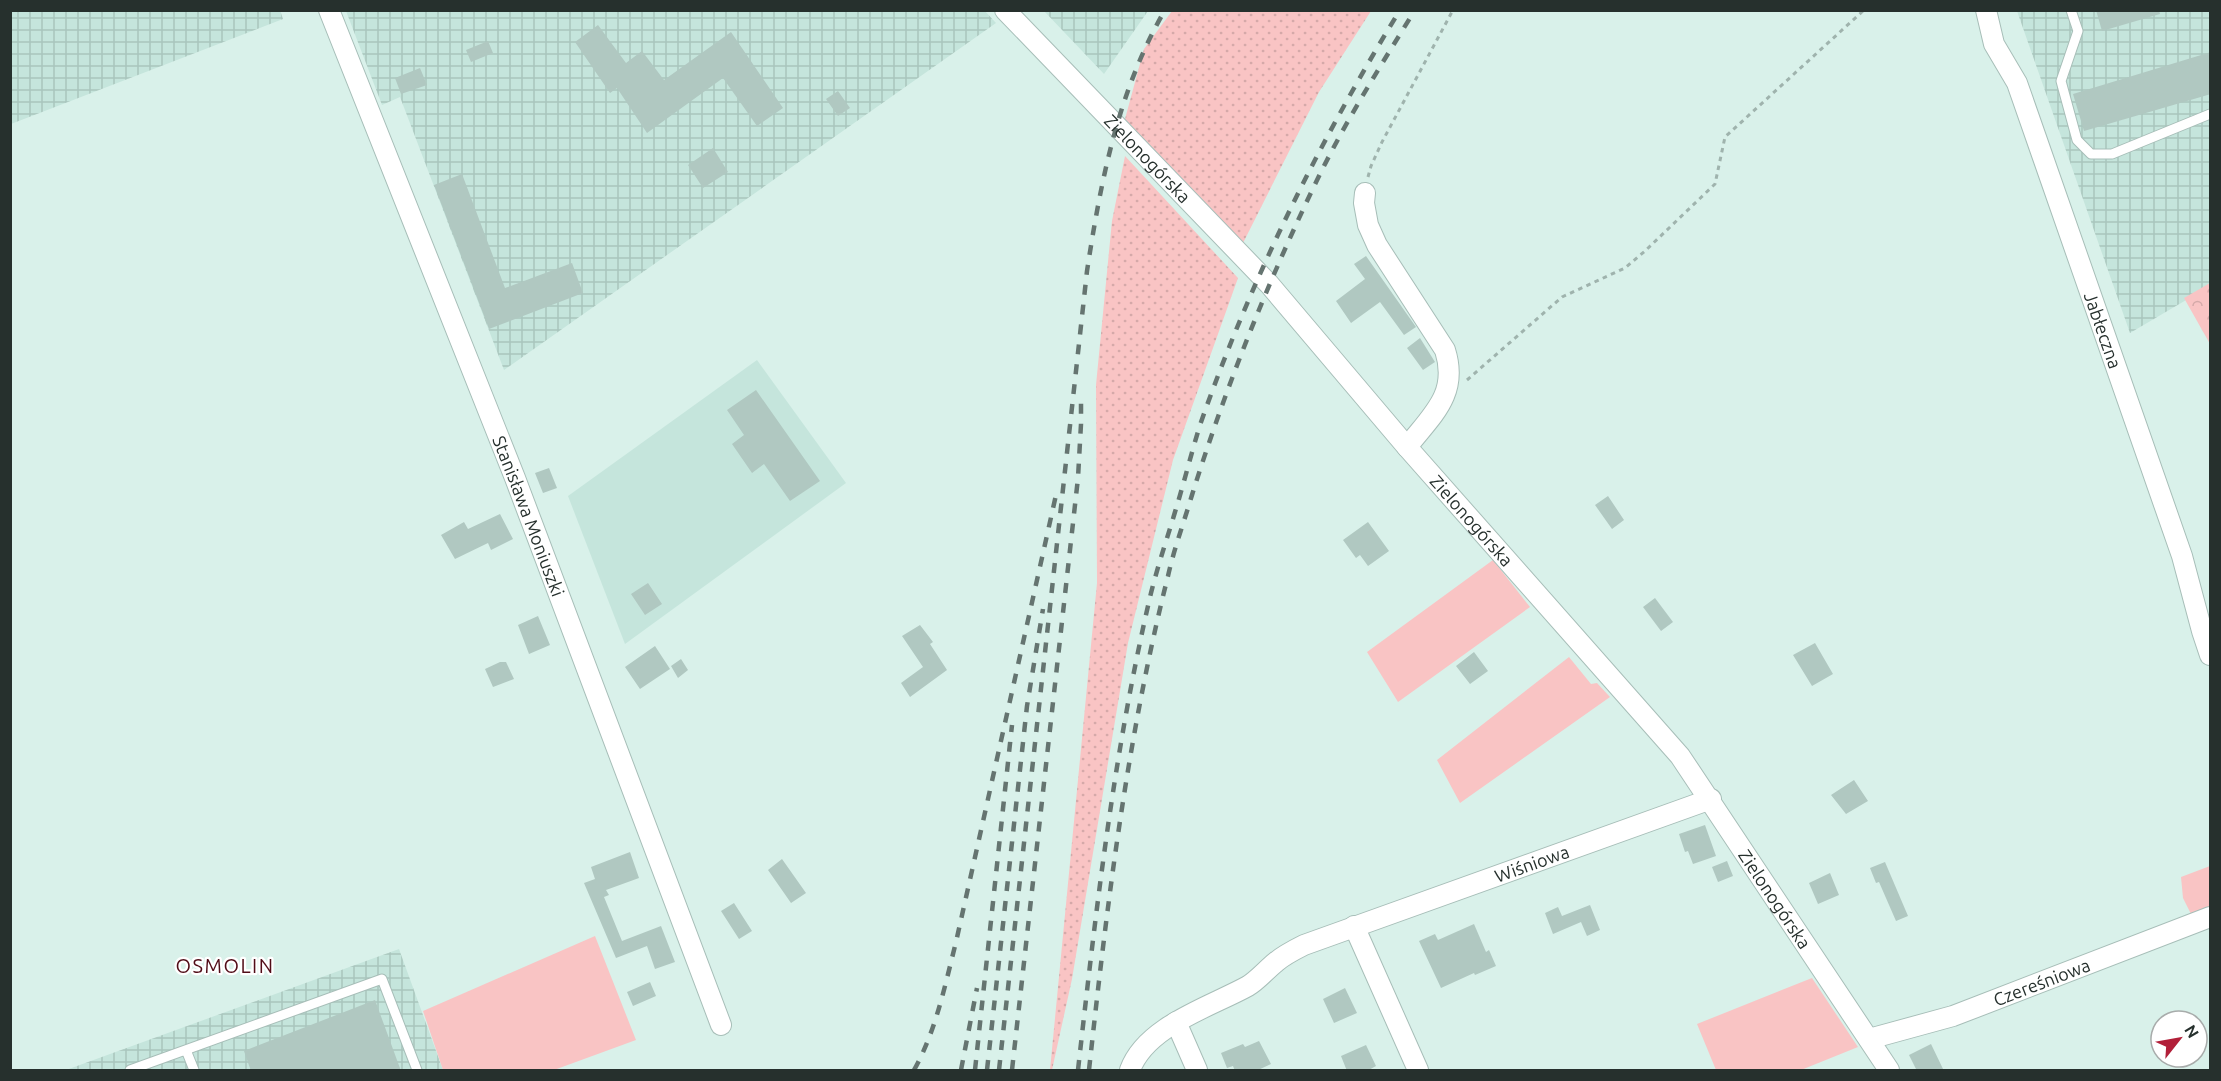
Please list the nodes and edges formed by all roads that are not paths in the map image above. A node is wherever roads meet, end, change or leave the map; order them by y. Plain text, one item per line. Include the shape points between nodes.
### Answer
1 (329, 10) edge
2 (1005, 10) edge
3 (1986, 10) edge
4 (2072, 10) edge
5 (2211, 114) edge
6 (1365, 193) road end
7 (1407, 447) junction
8 (2211, 655) edge
9 (1711, 800) junction
10 (2211, 917) edge
11 (1354, 926) junction
12 (1176, 1022) junction
13 (721, 1025) dead end
14 (1869, 1039) junction
15 (186, 1050) junction
16 (130, 1071) edge
17 (194, 1071) edge
18 (417, 1071) edge
19 (1130, 1071) edge
20 (1197, 1071) edge
21 (1418, 1071) edge
22 (1889, 1071) edge

1 - 13 street, Stanisława Moniuszki via 520,489
2 - 7 street, Zielonogórska via 1269,285
3 - 8 street, Jabłeczna via 1994,44 2017,83 2182,556
4 - 5 lane via 2078,31 2061,81 2077,140 2091,154 2112,154
6 - 7 street via 1368,225 1377,245 1449,362 1450,380 1442,404
7 - 9 street, Zielonogórska via 1680,756
9 - 11 street, Wiśniowa
9 - 14 street, Zielonogórska
10 - 14 street, Czereśniowa via 1953,1017
11 - 12 street, Wiśniowa via 1304,945 1278,960 1250,984
11 - 21 street
12 - 19 street, Wiśniowa via 1146,1045
12 - 20 street
14 - 22 street, Zielonogórska
15 - 16 lane
15 - 17 lane
15 - 18 lane via 382,979

